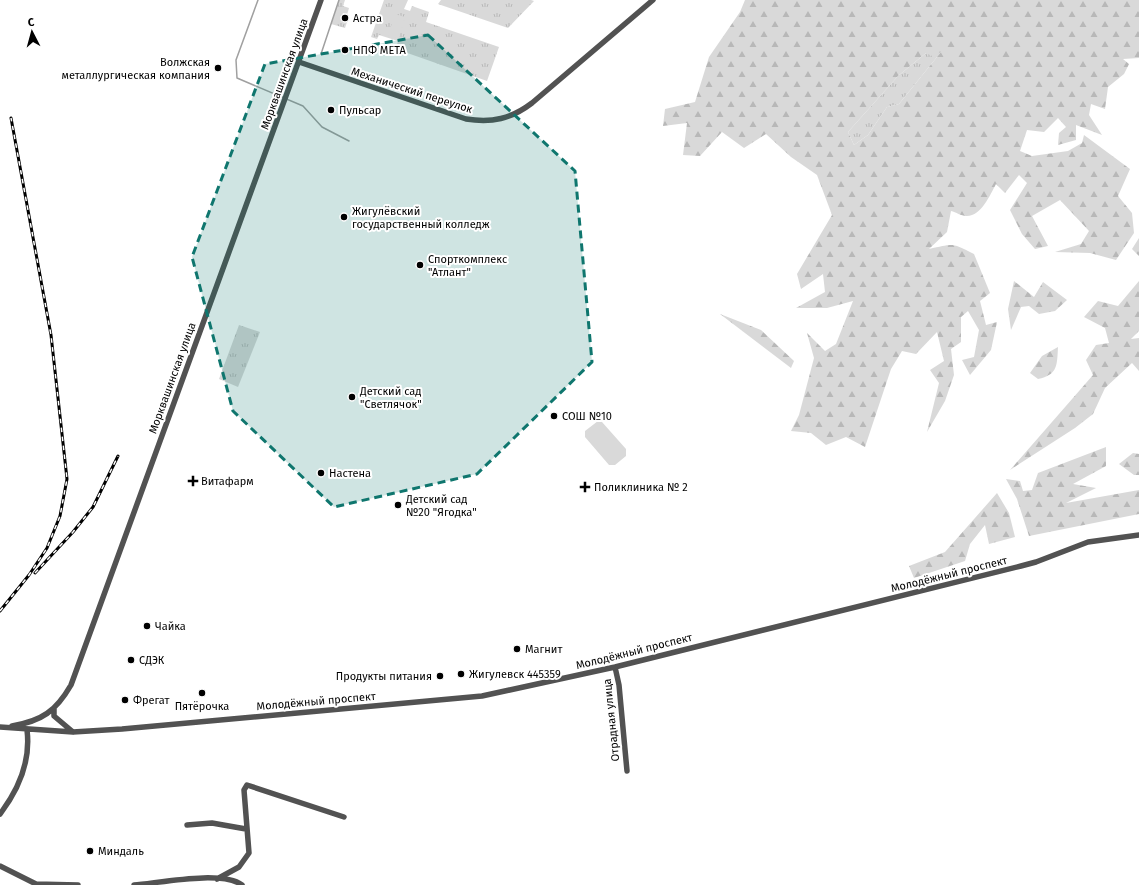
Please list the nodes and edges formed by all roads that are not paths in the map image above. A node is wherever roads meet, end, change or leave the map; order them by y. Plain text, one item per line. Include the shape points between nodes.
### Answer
1 (321, 0) edge
2 (653, 0) edge
3 (299, 62) junction
4 (1139, 535) edge
5 (615, 667) junction
6 (54, 709) junction
7 (2, 727) edge
8 (27, 730) junction
9 (73, 732) junction
10 (627, 771) dead end
11 (0, 814) edge
12 (344, 817) dead end
13 (187, 825) dead end
14 (246, 829) junction
15 (0, 866) edge
16 (217, 878) junction
17 (78, 885) edge
18 (134, 885) edge
19 (242, 885) edge

1 - 3 street, Морквашинская улица
2 - 3 street, Механический переулок via 520,112 501,120 466,119
3 - 6 street, Морквашинская улица via 78,667 64,696
4 - 5 street, Молодёжный проспект via 1088,542 1036,562
5 - 9 street, Молодёжный проспект via 469,698 122,730
5 - 10 street, Отрадная улица
6 - 7 street, Морквашинская улица via 34,720
6 - 9 street via 54,716
7 - 8 street, Молодёжный проспект
8 - 9 street, Молодёжный проспект
8 - 11 street via 26,765 12,798
12 - 14 street via 247,785 244,790
13 - 14 street via 212,823
14 - 16 street via 249,853 239,867
15 - 17 street via 36,884
16 - 18 street
16 - 19 street via 236,881

